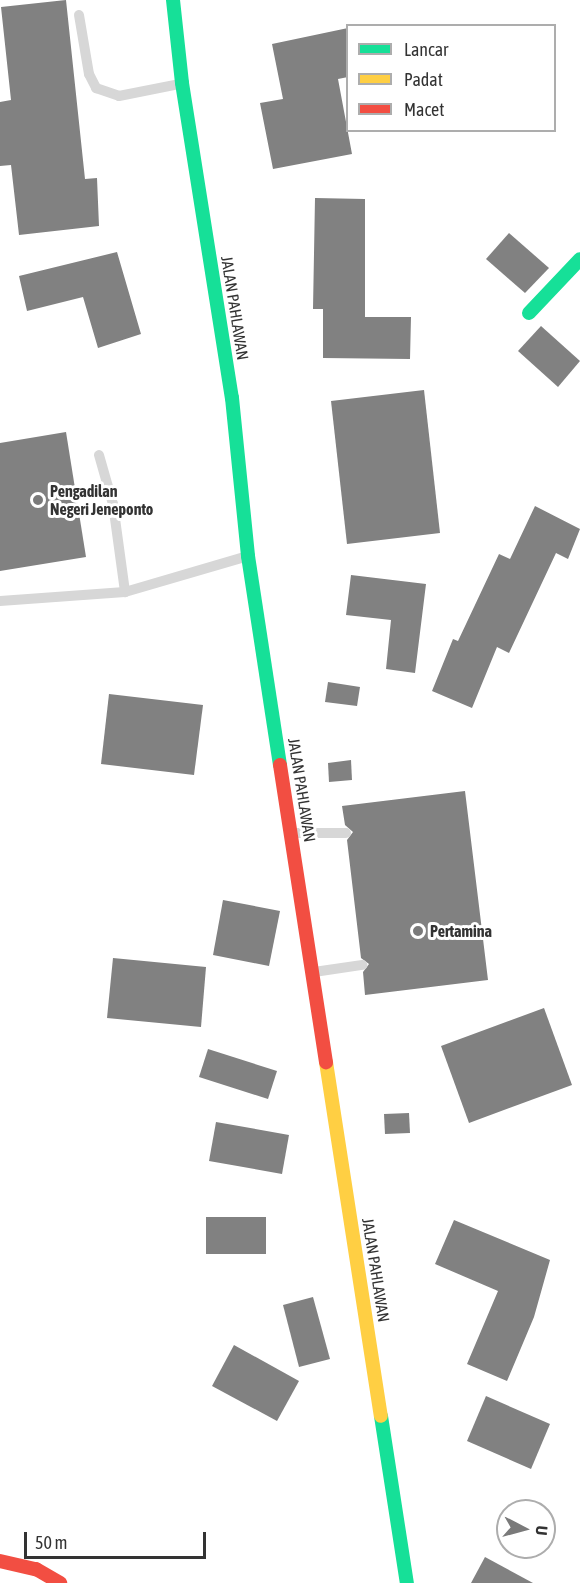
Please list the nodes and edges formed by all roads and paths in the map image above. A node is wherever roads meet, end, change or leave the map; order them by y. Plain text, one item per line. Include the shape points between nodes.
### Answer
1 (173, 0) edge
2 (80, 15) dead end
3 (182, 83) junction
4 (580, 259) edge
5 (528, 312) dead end
6 (99, 454) dead end
7 (248, 556) junction
8 (125, 592) junction
9 (0, 601) edge
10 (292, 833) junction
11 (346, 833) dead end
12 (362, 965) dead end
13 (313, 972) junction
14 (0, 1561) edge
15 (60, 1583) edge
16 (407, 1583) edge

1 - 3 main road, JALAN PAHLAWAN
2 - 3 lane via 89,74 96,88 119,96
3 - 7 main road, JALAN PAHLAWAN via 232,398
4 - 5 main road
6 - 8 lane via 113,504
7 - 8 lane
7 - 10 main road, JALAN PAHLAWAN
8 - 9 lane
10 - 11 lane
10 - 13 main road, JALAN PAHLAWAN
12 - 13 lane
13 - 16 main road, JALAN PAHLAWAN
14 - 15 main road via 36,1569

